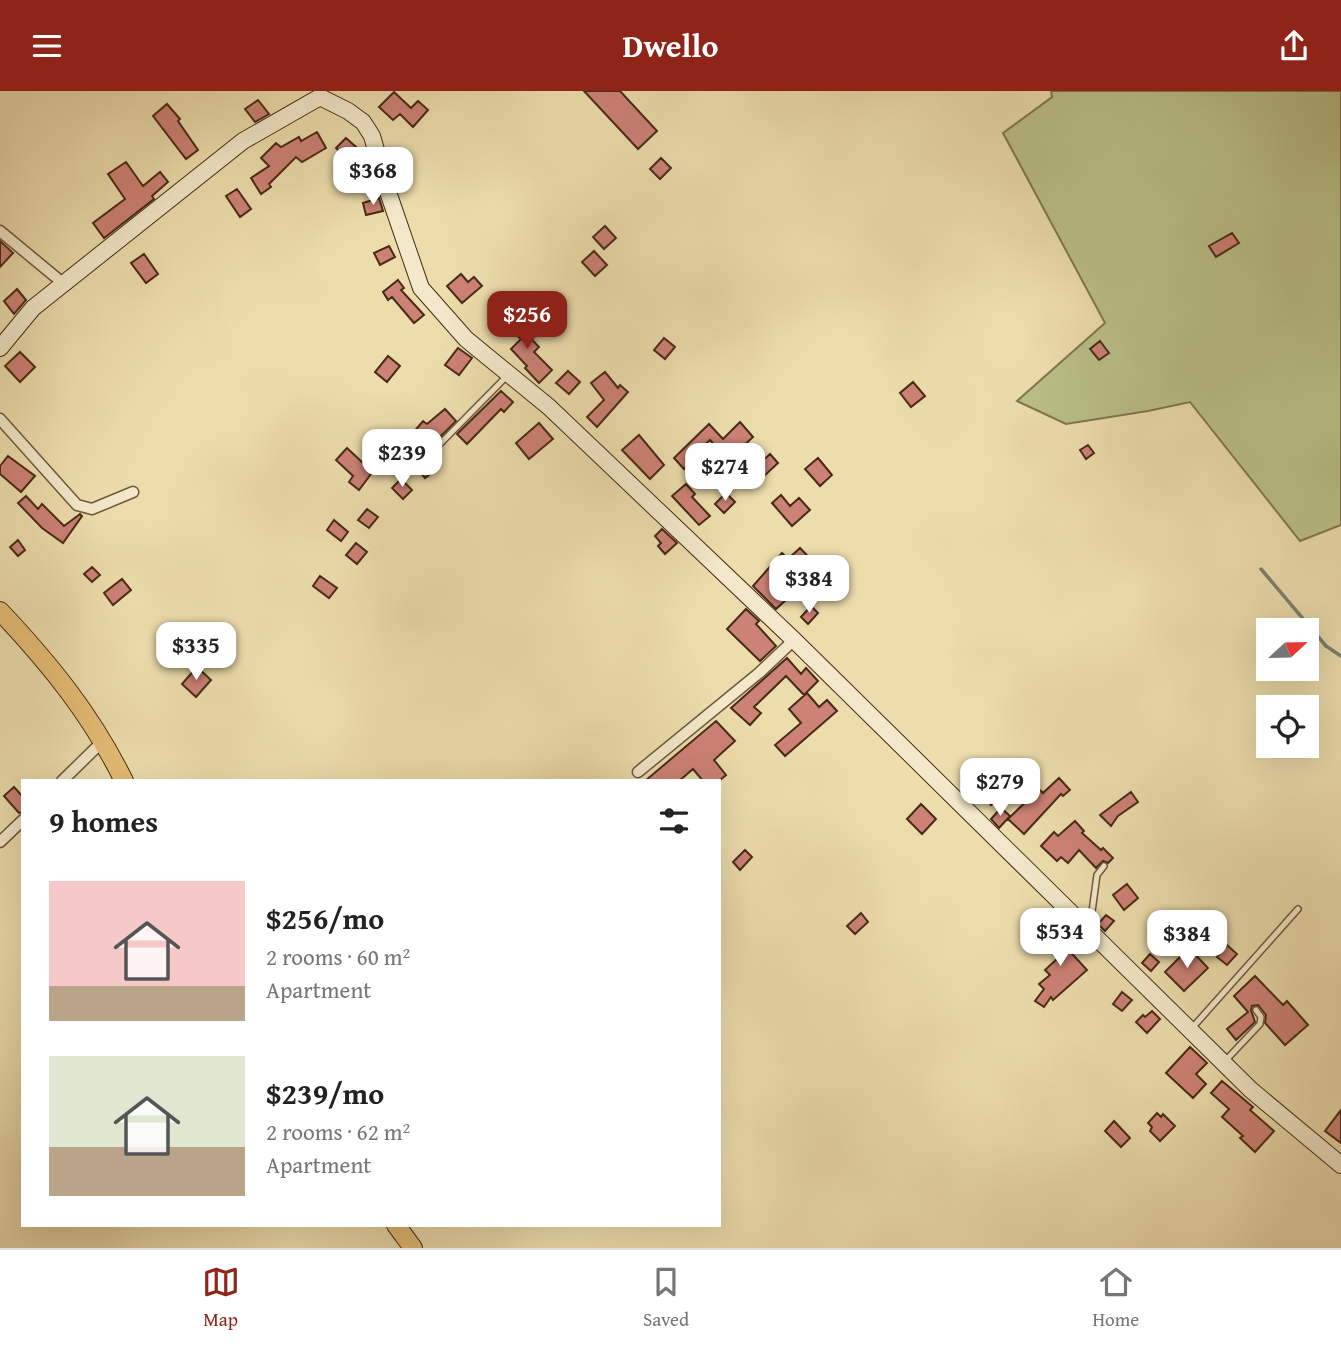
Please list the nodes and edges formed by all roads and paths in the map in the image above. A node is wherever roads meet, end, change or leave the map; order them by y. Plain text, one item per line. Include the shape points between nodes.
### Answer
1 (320, 94) edge
2 (0, 231) edge
3 (64, 284) junction
4 (0, 348) edge
5 (509, 374) junction
6 (0, 419) edge
7 (436, 448) dead end
8 (133, 492) dead end
9 (0, 611) edge
10 (794, 640) junction
11 (104, 740) junction
12 (638, 772) dead end
13 (64, 779) edge
14 (123, 779) edge
15 (21, 822) edge
16 (0, 842) edge
17 (1104, 866) dead end
18 (1298, 909) dead end
19 (1089, 929) junction
20 (1256, 1010) dead end
21 (1190, 1030) junction
22 (1223, 1063) junction
23 (1341, 1165) edge
24 (397, 1227) edge
25 (413, 1248) edge

1 - 3 street via 243,141
1 - 5 street via 363,122 372,136 421,288 466,339
2 - 3 street
3 - 4 street via 33,308
5 - 7 lane
5 - 10 street via 550,407
6 - 8 street via 77,505 92,509
9 - 11 main road via 68,688
10 - 12 street
10 - 19 street
11 - 13 street
11 - 14 main road
15 - 16 street
17 - 19 lane via 1097,875
18 - 21 lane
19 - 21 street
20 - 22 lane via 1260,1024
21 - 22 street
22 - 23 street
24 - 25 main road

